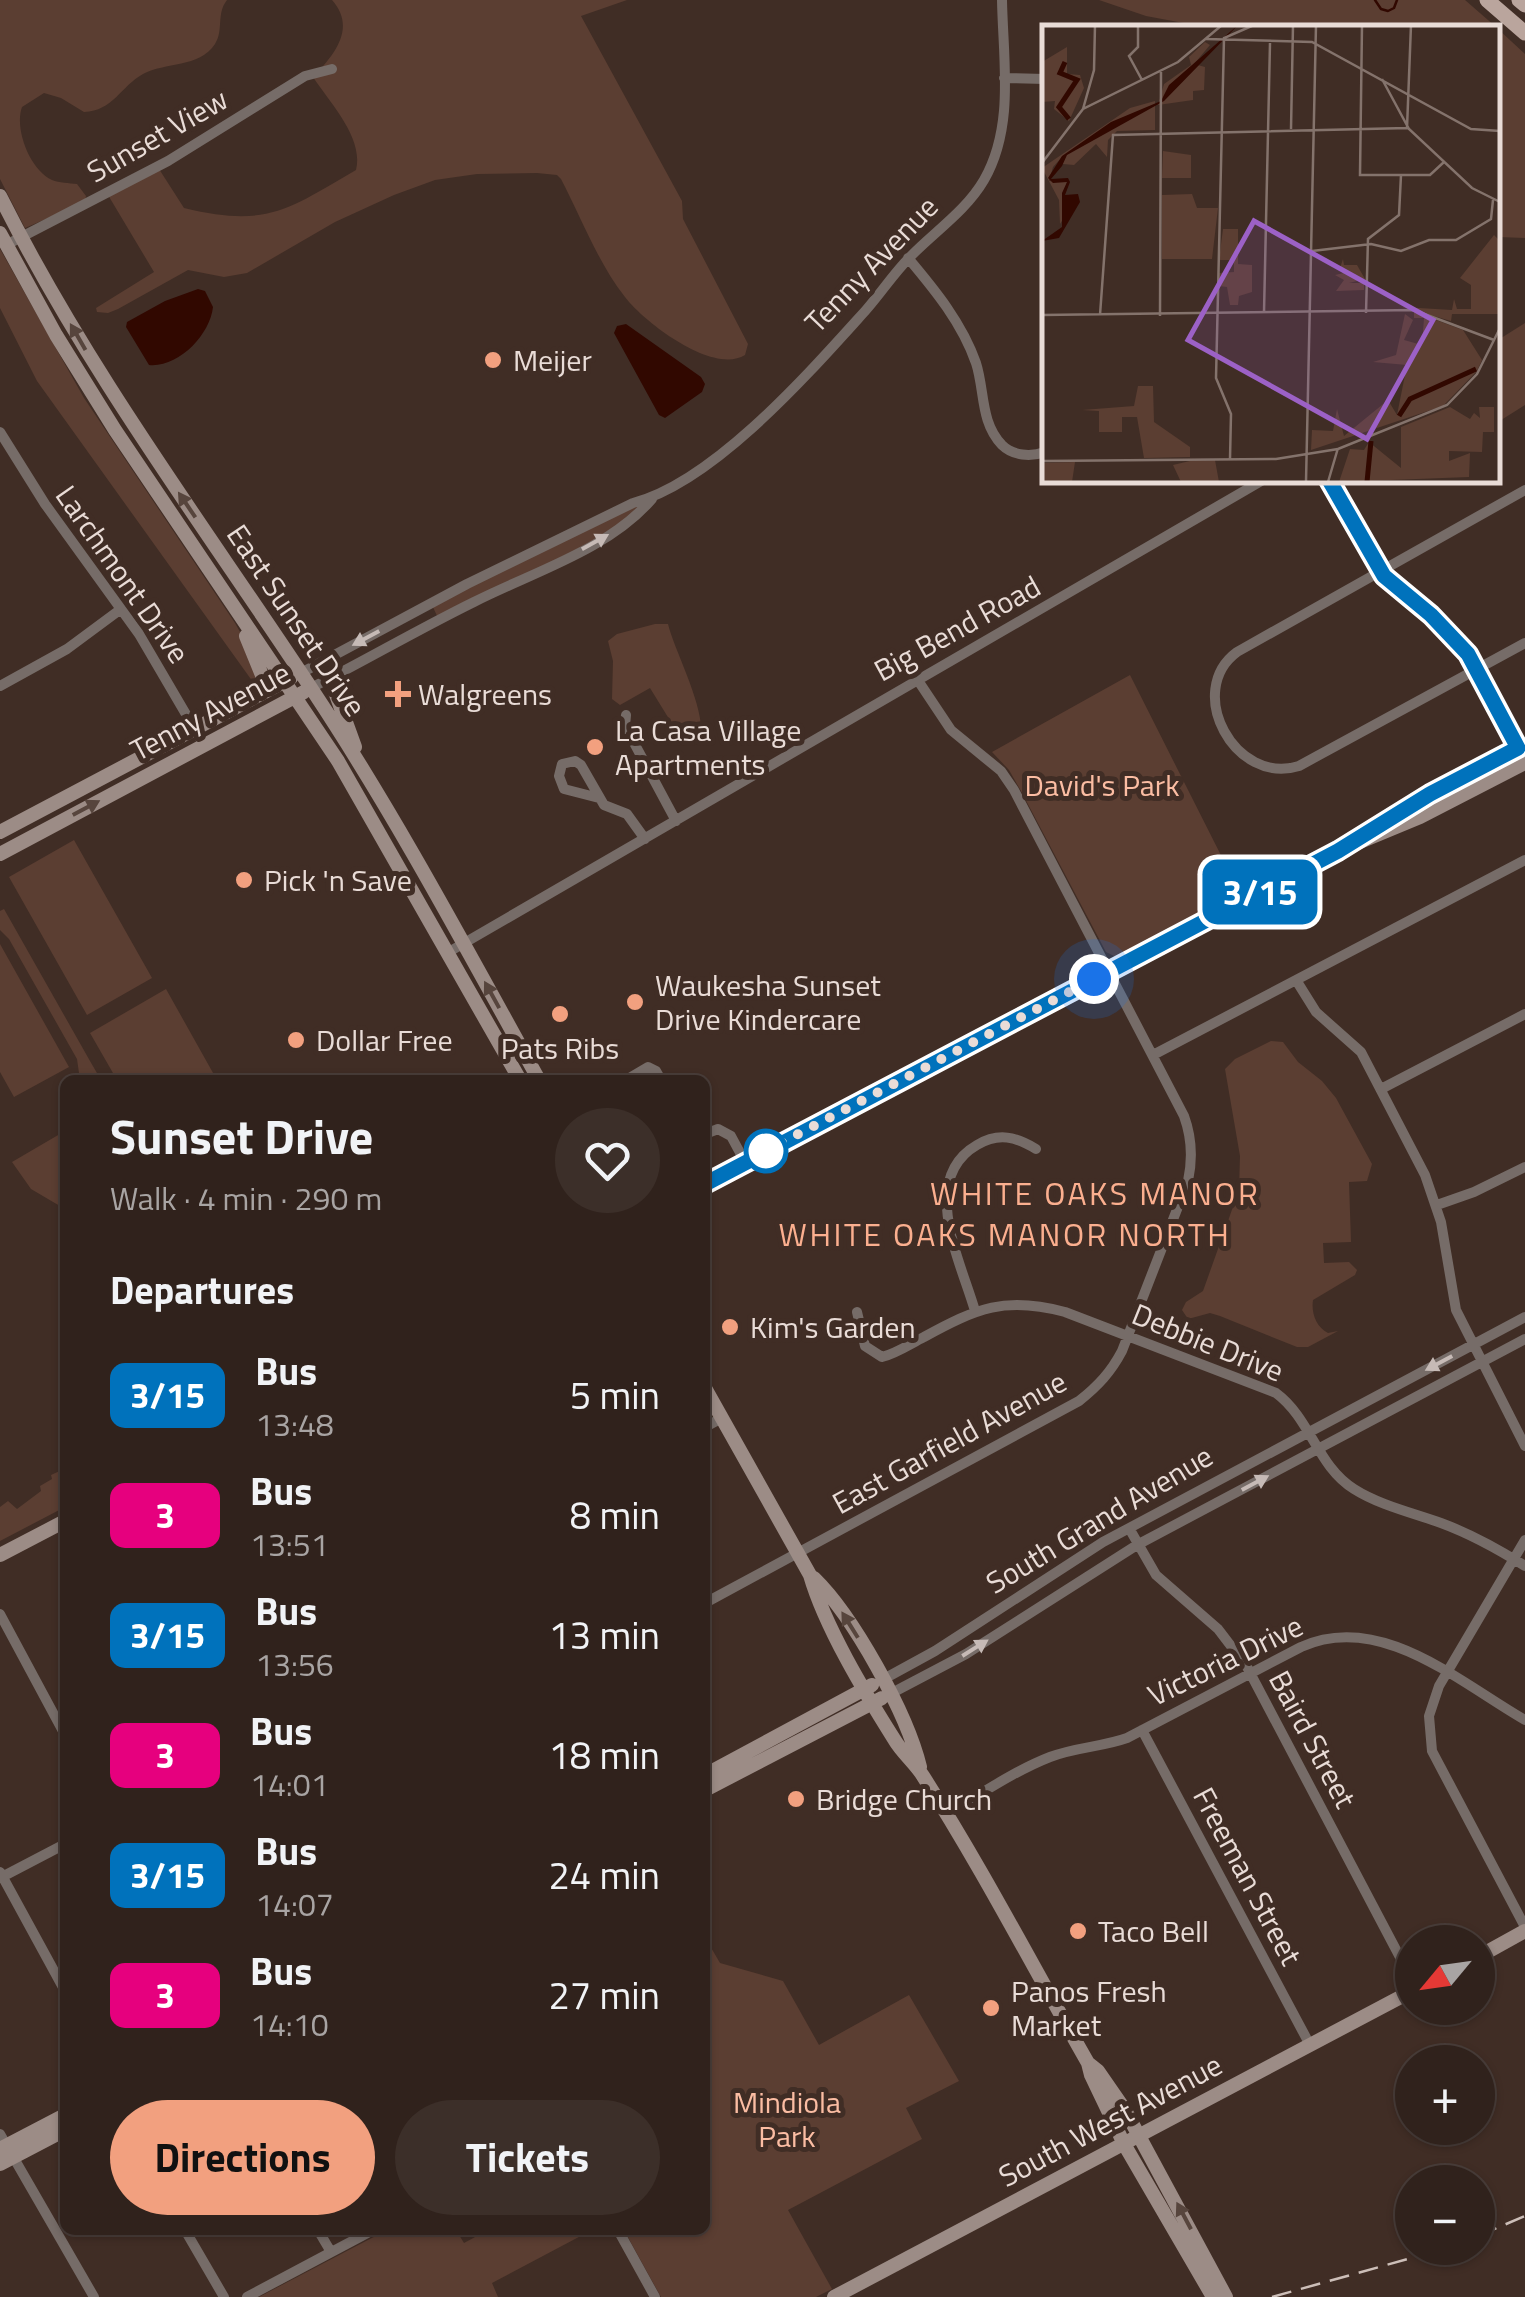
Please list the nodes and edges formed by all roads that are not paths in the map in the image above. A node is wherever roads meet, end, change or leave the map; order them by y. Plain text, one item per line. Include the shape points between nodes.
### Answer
1 (1002, 0) edge
2 (1487, 0) edge
3 (1519, 0) edge
4 (1525, 6) edge
5 (1525, 33) edge
6 (332, 69) dead end
7 (1004, 78) junction
8 (1042, 79) edge
9 (0, 196) edge
10 (21, 238) junction
11 (3, 239) edge
12 (908, 258) junction
13 (129, 420) junction
14 (115, 430) junction
15 (0, 432) edge
16 (1042, 453) edge
17 (1260, 482) edge
18 (1330, 482) edge
19 (1525, 490) edge
20 (653, 498) junction
21 (536, 552) junction
22 (544, 568) junction
23 (1381, 571) junction
24 (431, 604) junction
25 (121, 609) junction
26 (238, 612) junction
27 (440, 620) junction
28 (1525, 643) edge
29 (1477, 669) junction
30 (301, 673) junction
31 (334, 676) junction
32 (918, 679) junction
33 (285, 681) junction
34 (0, 686) edge
35 (311, 688) junction
36 (268, 690) junction
37 (296, 696) junction
38 (240, 705) junction
39 (626, 715) dead end
40 (249, 722) junction
41 (194, 729) junction
42 (204, 745) junction
43 (1523, 754) edge
44 (359, 762) junction
45 (599, 798) dead end
46 (676, 820) junction
47 (0, 832) edge
48 (645, 839) junction
49 (0, 854) edge
50 (1525, 860) edge
51 (464, 944) junction
52 (447, 953) junction
53 (1109, 971) junction
54 (1296, 980) junction
55 (1525, 1014) edge
56 (1153, 1055) junction
57 (517, 1075) edge
58 (536, 1075) edge
59 (634, 1075) edge
60 (658, 1075) edge
61 (1381, 1089) junction
62 (710, 1132) edge
63 (1036, 1149) dead end
64 (745, 1162) junction
65 (1525, 1167) edge
66 (710, 1181) edge
67 (1437, 1205) junction
68 (975, 1311) junction
69 (856, 1312) dead end
70 (1525, 1317) edge
71 (1127, 1336) junction
72 (1525, 1339) edge
73 (1472, 1345) junction
74 (1481, 1362) junction
75 (710, 1397) edge
76 (722, 1418) junction
77 (710, 1424) edge
78 (1310, 1431) junction
79 (1525, 1446) edge
80 (1318, 1448) junction
81 (60, 1524) edge
82 (1128, 1528) junction
83 (1525, 1540) edge
84 (1138, 1545) junction
85 (798, 1554) junction
86 (0, 1555) edge
87 (1520, 1562) edge
88 (810, 1575) junction
89 (710, 1600) edge
90 (0, 1614) edge
91 (1250, 1672) junction
92 (1446, 1674) junction
93 (882, 1680) junction
94 (890, 1694) junction
95 (869, 1696) junction
96 (1525, 1720) edge
97 (60, 1726) edge
98 (1142, 1730) junction
99 (762, 1752) junction
100 (710, 1772) edge
101 (921, 1772) junction
102 (710, 1787) edge
103 (946, 1814) junction
104 (60, 1846) edge
105 (1, 1876) edge
106 (1525, 1929) edge
107 (1495, 1947) edge
108 (1395, 1948) edge
109 (60, 1982) edge
110 (1395, 2000) edge
111 (1310, 2045) junction
112 (1088, 2063) junction
113 (60, 2118) edge
114 (60, 2132) edge
115 (1140, 2136) junction
116 (1124, 2144) junction
117 (4, 2150) edge
118 (189, 2235) edge
119 (321, 2235) edge
120 (363, 2235) edge
121 (621, 2235) edge
122 (331, 2252) junction
123 (94, 2297) edge
124 (224, 2297) edge
125 (247, 2297) edge
126 (655, 2297) edge
127 (834, 2297) edge
128 (1213, 2297) edge
129 (1226, 2297) edge

1 - 7 street, Tenny Avenue
2 - 5 main road
3 - 4 main road
6 - 10 street, Sunset View via 305,76 168,161
7 - 8 street
7 - 12 street, Tenny Avenue via 1006,116 984,180
9 - 10 main road, East Sunset Drive
10 - 11 street, Sunset View
13 -> 10 main road, East Sunset Drive
11 - 14 main road, East Sunset Drive
12 - 16 street via 944,300 976,364 987,422 1003,448 1031,457
12 - 20 street, Tenny Avenue via 756,424
13 - 14 main road
30 -> 13 main road, East Sunset Drive
14 - 26 main road, East Sunset Drive
15 - 25 street, Larchmont Drive
17 - 32 street, Big Bend Road
18 - 23 street
19 - 23 street
20 - 21 street, Tenny Avenue
22 -> 20 street, Tenny Avenue via 618,529
21 - 22 street
21 - 24 street, Tenny Avenue
22 - 27 street, Tenny Avenue
23 - 29 street via 1450,633
23 - 29 street via 1224,664 1216,704 1239,752 1267,769 1299,766
24 - 27 street
24 -> 30 street, Tenny Avenue
25 - 34 street
25 - 41 street, Larchmont Drive
26 - 33 main road, East Sunset Drive
26 - 36 main road
27 - 31 street, Tenny Avenue
28 - 29 street
29 - 43 street
30 - 33 main road, Tenny Avenue
30 - 35 main road, East Sunset Drive
31 - 35 street, Tenny Avenue
31 - 44 main road
32 - 46 street, Big Bend Road
32 - 53 street, East Garfield Avenue via 951,730 1005,775
33 - 36 main road, Tenny Avenue
33 - 37 main road, East Sunset Drive
35 - 37 main road, Tenny Avenue
35 - 44 main road, East Sunset Drive
36 - 38 main road, Tenny Avenue
37 - 40 main road, Tenny Avenue
37 - 52 main road, East Sunset Drive
38 - 40 street
38 - 41 main road, Tenny Avenue
39 - 46 street via 625,726
40 - 42 main road, Tenny Avenue
41 - 42 street, Larchmont Drive
41 - 47 main road, Tenny Avenue
49 -> 42 main road, Tenny Avenue
43 - 53 main road via 1420,817 1338,851
44 - 51 main road, East Sunset Drive
45 - 48 street via 628,814
46 - 48 street, Big Bend Road
48 - 51 street, Big Bend Road
50 - 54 street
51 - 52 street, Big Bend Road
58 -> 51 main road, East Sunset Drive
52 - 57 main road, East Sunset Drive
53 - 56 street, East Garfield Avenue
53 - 64 main road
54 - 56 street
54 - 61 street via 1316,1012 1361,1052
55 - 61 street
56 - 71 street, East Garfield Avenue via 1188,1126 1192,1162
59 - 60 street via 648,1067
61 - 67 street
62 - 64 street via 729,1134
63 - 68 street via 1011,1137 987,1140 966,1152 950,1178 947,1214
64 - 66 main road
65 - 67 street
67 - 73 street via 1453,1299
68 - 69 street, Debbie Drive via 882,1357 865,1346
68 - 71 street, Debbie Drive via 1033,1304
70 - 73 street, South Grand Avenue
71 - 78 street, Debbie Drive via 1276,1394
71 - 85 street, East Garfield Avenue via 1112,1368 1079,1401
72 - 74 street, South Grand Avenue
73 - 74 street
73 -> 78 street, South Grand Avenue
74 - 79 street
74 - 80 street, South Grand Avenue
75 - 76 main road
76 - 77 street
76 - 85 main road
78 - 80 street, Debbie Drive
78 - 82 street, South Grand Avenue
84 -> 80 street, South Grand Avenue
80 - 87 street, Debbie Drive via 1356,1491 1459,1530
81 - 86 main road
82 - 84 street, Baird Street
82 - 93 street, South Grand Avenue
83 - 87 street
84 - 91 street, Baird Street via 1156,1575 1218,1629
94 -> 84 street, South Grand Avenue
85 - 88 main road
85 - 89 street, East Garfield Avenue
87 - 92 street
93 -> 88 main road via 830,1594
88 - 95 main road
90 - 97 street
91 - 92 street, Victoria Drive via 1316,1640 1360,1636 1397,1645
91 - 98 street, Victoria Drive
91 - 108 street, Baird Street
92 - 96 street, Victoria Drive
92 - 106 street via 1430,1710 1432,1751
93 - 94 main road
93 - 95 main road, South Grand Avenue
94 - 95 main road, South Grand Avenue
94 - 101 main road
95 - 99 main road, South Grand Avenue
95 - 101 main road
98 - 103 street, Victoria Drive via 1107,1746 1037,1762
98 - 111 street, Freeman Street
99 - 100 main road, South Grand Avenue
99 - 102 main road, South Grand Avenue
101 - 103 main road
103 - 112 main road
104 - 105 street
105 - 109 street
106 - 107 main road
110 - 111 main road, South West Avenue
111 - 115 main road, South West Avenue
112 - 115 main road
112 - 116 main road
113 - 117 main road
114 - 117 main road
115 - 116 main road, South West Avenue
129 -> 115 main road
116 - 127 main road, South West Avenue
116 - 128 main road
117 - 123 street
118 - 124 street
119 - 122 street
120 - 122 street
121 - 126 street
122 - 125 street

